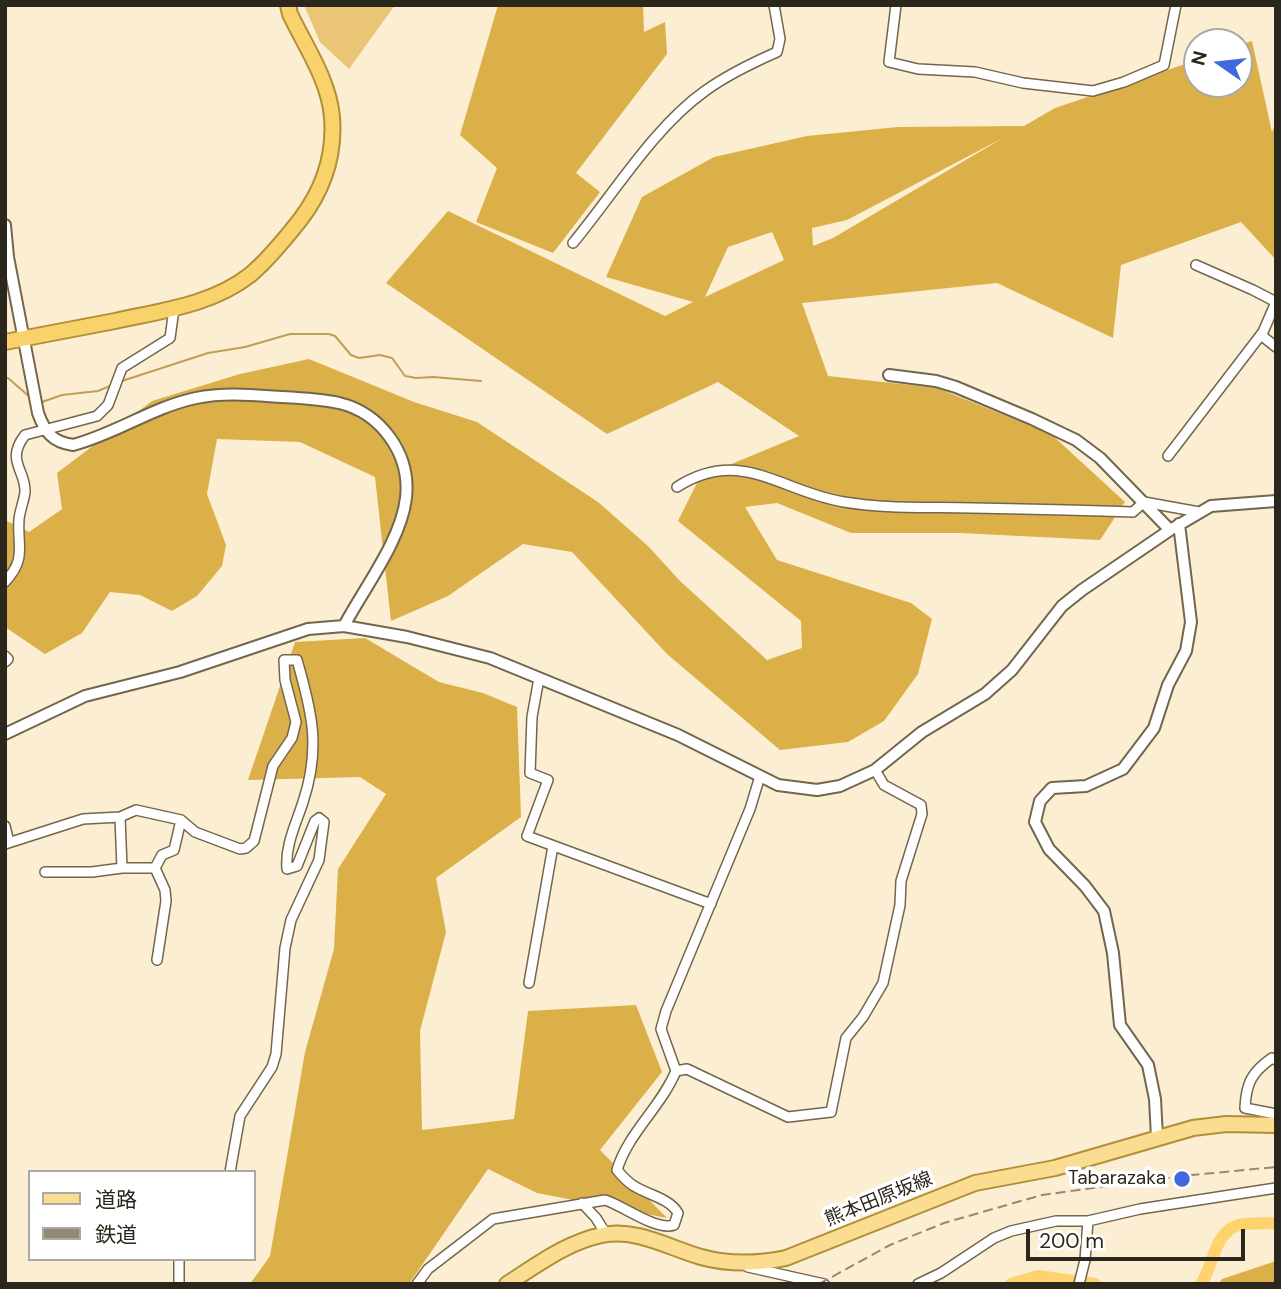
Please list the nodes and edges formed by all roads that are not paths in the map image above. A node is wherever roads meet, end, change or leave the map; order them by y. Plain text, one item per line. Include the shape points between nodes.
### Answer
1 (288, 5) edge
2 (774, 5) edge
3 (896, 5) edge
4 (1176, 5) edge
5 (5, 225) edge
6 (573, 243) dead end
7 (1196, 265) dead end
8 (174, 309) junction
9 (1261, 335) junction
10 (24, 339) junction
11 (5, 342) edge
12 (1276, 347) edge
13 (889, 375) dead end
14 (44, 429) junction
15 (1168, 456) dead end
16 (677, 487) dead end
17 (1276, 501) edge
18 (1144, 502) junction
19 (1199, 512) junction
20 (1174, 527) junction
21 (5, 582) edge
22 (344, 626) junction
23 (539, 678) junction
24 (5, 734) edge
25 (875, 770) junction
26 (760, 776) junction
27 (120, 817) junction
28 (181, 820) junction
29 (5, 826) edge
30 (7, 843) edge
31 (553, 846) junction
32 (122, 868) junction
33 (155, 868) junction
34 (46, 872) dead end
35 (711, 904) junction
36 (157, 960) dead end
37 (529, 982) dead end
38 (1276, 1060) edge
39 (676, 1071) junction
40 (1276, 1114) edge
41 (1276, 1125) edge
42 (1157, 1137) junction
43 (230, 1170) edge
44 (1276, 1188) edge
45 (582, 1203) junction
46 (1088, 1221) junction
47 (606, 1234) junction
48 (179, 1261) edge
49 (729, 1263) junction
50 (180, 1284) edge
51 (417, 1284) edge
52 (507, 1284) edge
53 (824, 1284) edge
54 (918, 1284) edge
55 (1079, 1284) edge

1 - 8 highway via 326,87 332,115 328,168 307,210 250,275 228,289
2 - 6 street via 780,39 777,52 704,91 681,111
3 - 4 street via 889,62 1093,91 1164,65
5 - 10 street
7 - 9 street via 1276,303
8 - 10 highway
8 - 14 street via 170,338 122,368 108,405 97,416
9 - 12 street
9 - 15 street
10 - 11 highway
10 - 14 street
13 - 18 street via 956,387 1054,429 1100,458
14 - 21 street via 25,435 15,460 25,490 19,520 20,554 16,570
14 - 22 street via 62,444 73,445 193,398 212,395 312,399 361,412 388,434 397,448 404,463 406,500 389,546
16 - 18 street via 692,477 738,469 845,502 893,507 1133,512
17 - 19 street via 1221,504
18 - 19 street
18 - 20 street
19 - 20 street
20 - 25 street via 1062,606 1012,670 985,694 922,732
20 - 42 street via 1191,622 1186,651 1168,685 1154,728 1123,769 1086,786 1052,788 1040,801 1035,822 1049,849 1104,911 1121,1025 1148,1065 1156,1099
22 - 23 street via 446,646
22 - 24 street via 308,629 180,672 85,696
23 - 26 street via 678,735
23 - 31 street via 531,717 530,773 548,780 527,836
25 - 26 street via 841,786 817,790 778,785
25 - 39 street via 884,785 921,804 922,814 901,881 883,984 846,1038 831,1112 788,1117 687,1069
26 - 35 street
27 - 28 street via 136,810
27 - 30 street via 82,819
27 - 32 street
28 - 33 street via 174,850 162,855
28 - 43 street via 195,832 240,849 254,841 273,766 292,738 296,722 284,660 297,660 315,741 287,869 297,866 319,818 324,832 318,860 291,920 276,1054 240,1116
29 - 30 street
31 - 35 street
31 - 37 street
32 - 33 street
32 - 34 street
33 - 36 street via 166,901
35 - 39 street via 661,1029
38 - 40 street via 1272,1058 1257,1069 1248,1084 1245,1108
39 - 45 street via 621,1156 617,1170 633,1185 675,1208 674,1225 657,1224 605,1200
41 - 42 main road, 熊本田原坂線 via 1215,1125
42 - 49 main road, 熊本田原坂線 via 1055,1168 975,1184 786,1258 761,1264
44 - 46 street
45 - 47 street
45 - 51 street via 493,1219 428,1269
46 - 54 street via 1056,1221 1012,1231
46 - 55 street
47 - 49 main road, 熊本田原坂線 via 649,1238
47 - 52 main road, 熊本田原坂線 via 581,1240
48 - 50 street
49 - 53 street

